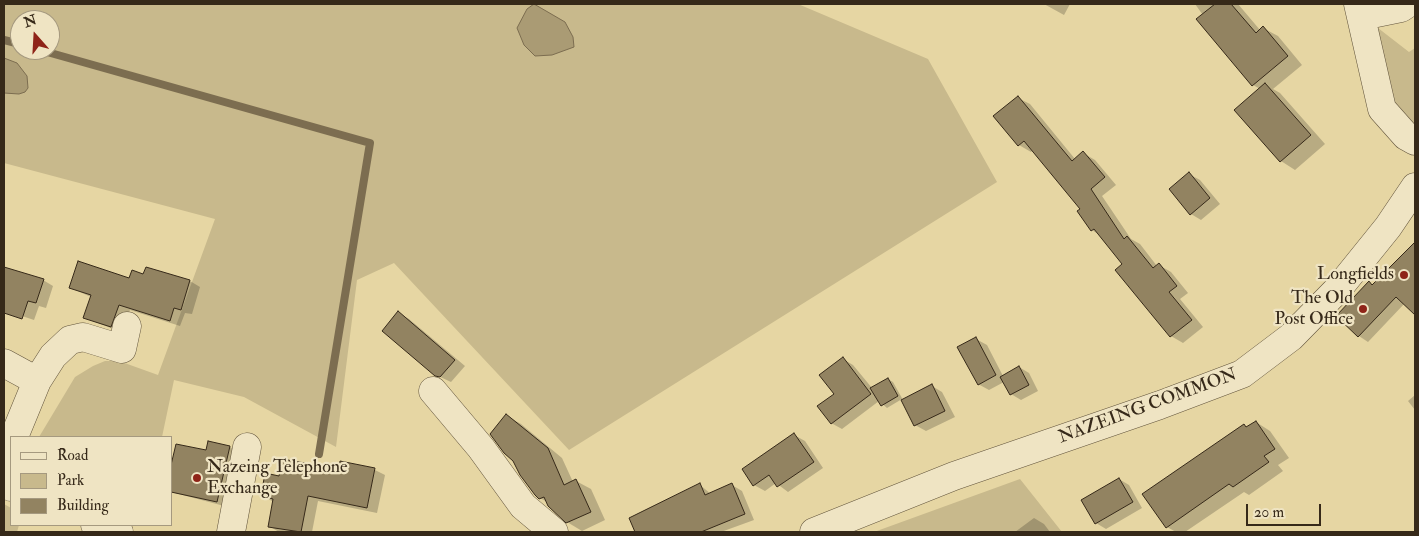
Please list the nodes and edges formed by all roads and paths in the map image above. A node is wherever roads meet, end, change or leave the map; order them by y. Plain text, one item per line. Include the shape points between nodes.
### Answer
1 (1407, 4) edge
2 (1360, 10) edge
3 (1415, 141) edge
4 (1415, 187) edge
5 (127, 326) dead end
6 (4, 363) edge
7 (37, 381) junction
8 (433, 392) dead end
9 (14, 436) edge
10 (10, 447) edge
11 (247, 447) dead end
12 (4, 464) edge
13 (98, 526) edge
14 (119, 532) edge
15 (231, 532) edge
16 (554, 532) edge
17 (814, 532) edge

1 - 2 street via 1401,8
2 - 3 street via 1382,109 1406,136
4 - 17 street, NAZEING COMMON via 1388,227 1338,289 1291,337 1242,374 954,476
5 - 7 street via 122,349 83,337 70,340 53,356
6 - 7 street
7 - 9 street
8 - 16 street via 482,448 523,506
10 - 12 street
11 - 15 street
13 - 14 street

